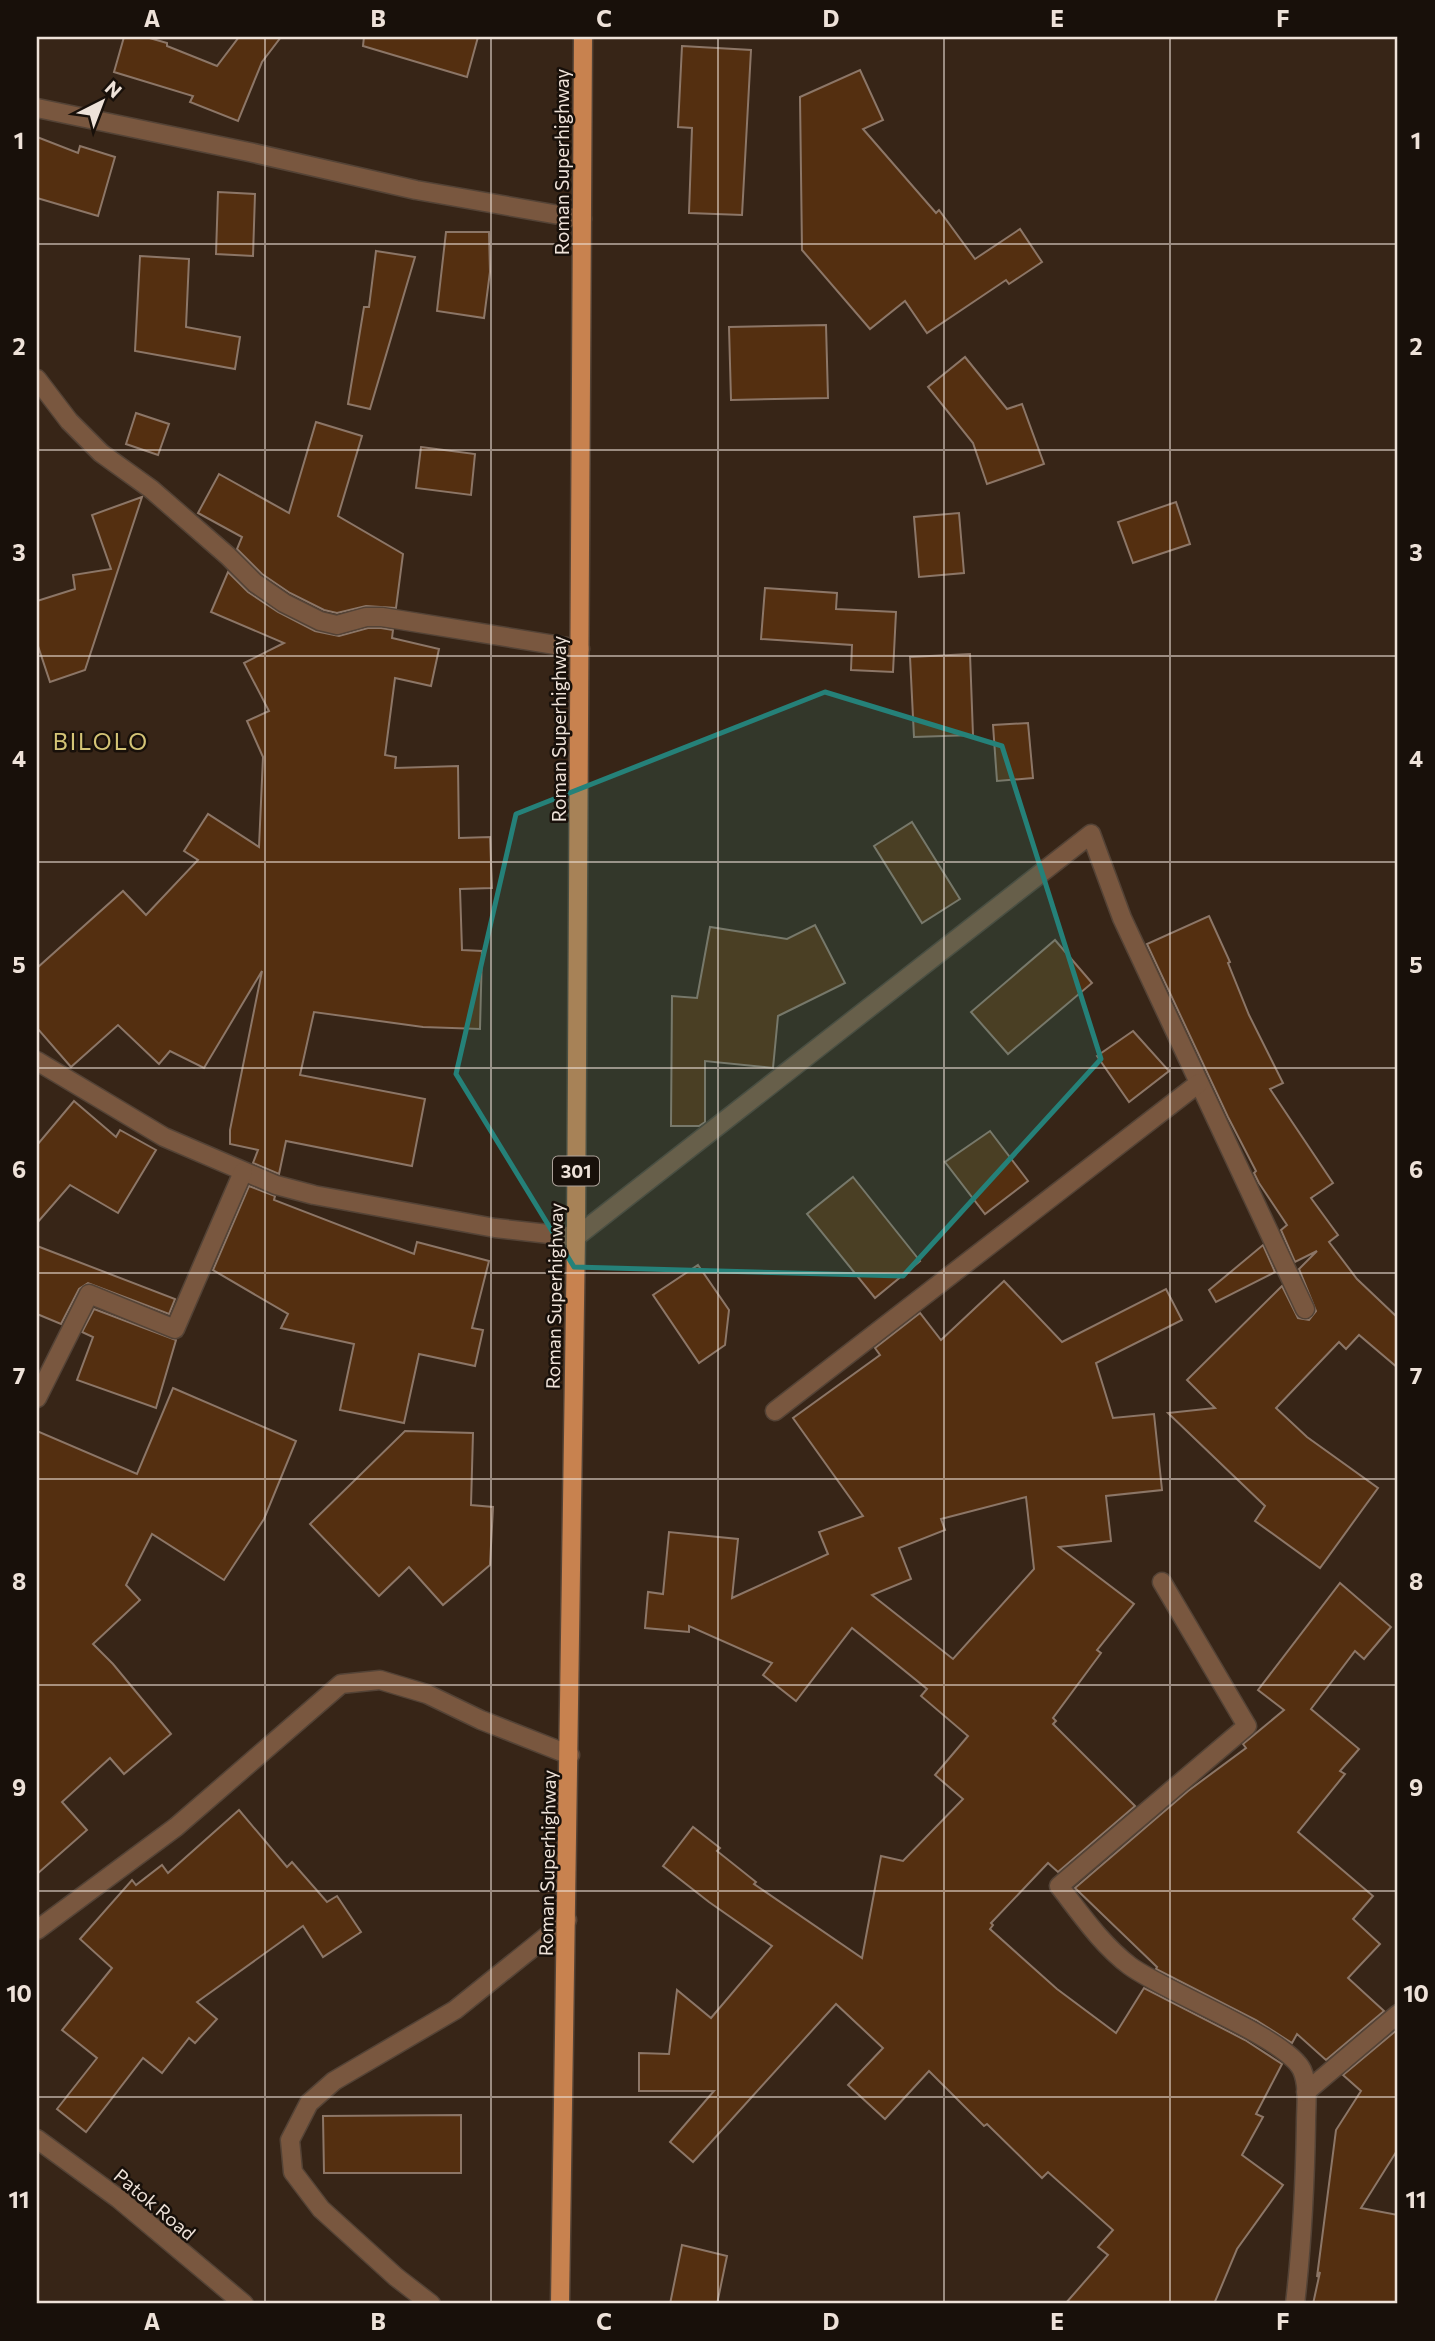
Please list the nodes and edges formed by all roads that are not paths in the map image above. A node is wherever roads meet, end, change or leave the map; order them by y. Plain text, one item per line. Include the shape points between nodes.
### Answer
1 (583, 37) edge
2 (37, 108) edge
3 (582, 219) junction
4 (37, 379) edge
5 (580, 649) junction
6 (37, 1061) edge
7 (1199, 1083) junction
8 (243, 1171) junction
9 (576, 1237) junction
10 (1305, 1309) dead end
11 (37, 1398) edge
12 (775, 1411) dead end
13 (1162, 1582) dead end
14 (570, 1755) junction
15 (567, 1920) junction
16 (37, 1930) edge
17 (1398, 2014) edge
18 (1306, 2092) junction
19 (37, 2139) edge
20 (244, 2304) edge
21 (431, 2304) edge
22 (560, 2304) edge
23 (1295, 2304) edge

1 - 3 main road, Roman Superhighway / 301
2 - 3 street via 416,190
3 - 5 main road, Roman Superhighway / 301
4 - 5 street via 101,453 151,489 255,583 320,621 337,625 382,617
5 - 9 main road, Roman Superhighway / 301
6 - 8 street via 164,1137
7 - 9 street via 1122,918 1091,834
7 - 10 street
7 - 12 street
8 - 9 street via 314,1195 495,1228
8 - 11 street via 175,1329 89,1293
9 - 14 main road, Roman Superhighway / 301
13 - 18 street via 1247,1726 1059,1886 1107,1947 1132,1967 1272,2042 1301,2068
14 - 15 main road, Roman Superhighway / 301
14 - 16 street via 427,1694 380,1680 341,1684 176,1827
15 - 21 street via 455,2010 334,2081 309,2103 290,2140 293,2172 321,2210
15 - 22 main road, Roman Superhighway / 301
17 - 18 street
18 - 23 street
19 - 20 street, Patok Road via 119,2199

